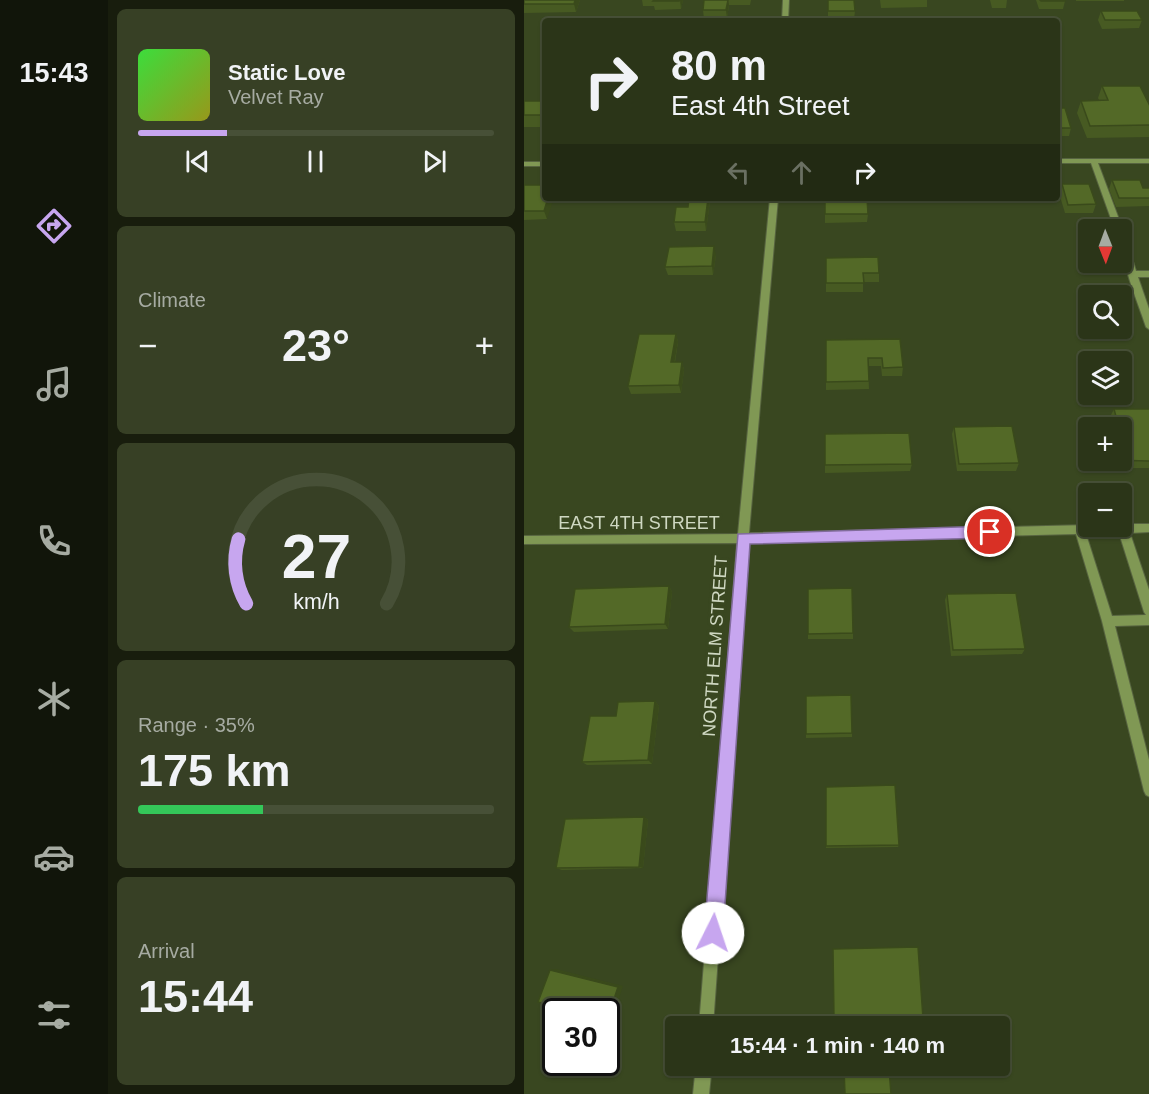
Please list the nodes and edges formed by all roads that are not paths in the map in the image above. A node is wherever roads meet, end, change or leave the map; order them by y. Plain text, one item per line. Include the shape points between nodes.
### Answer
1 (786, 0) edge
2 (785, 18) edge
3 (1060, 161) edge
4 (1094, 161) junction
5 (1150, 161) edge
6 (524, 164) edge
7 (542, 164) edge
8 (774, 201) edge
9 (1115, 219) edge
10 (1132, 271) edge
11 (1133, 274) junction
12 (1150, 274) edge
13 (1149, 324) edge
14 (1132, 528) edge
15 (1150, 528) edge
16 (1078, 530) edge
17 (1082, 537) edge
18 (1126, 537) edge
19 (743, 538) junction
20 (524, 540) edge
21 (1150, 612) edge
22 (1108, 621) junction
23 (1150, 621) edge
24 (1150, 791) edge
25 (707, 1016) edge
26 (703, 1076) edge
27 (701, 1094) edge

1 - 2 street
3 - 4 street
4 - 5 street
4 - 9 street
6 - 7 street
8 - 19 street, NORTH ELM STREET
10 - 11 street
11 - 12 street
11 - 13 street
14 - 15 street, EAST 4TH STREET
16 - 19 street, EAST 4TH STREET
17 - 22 street
18 - 21 street
19 - 20 street, EAST 4TH STREET
19 - 25 street, NORTH ELM STREET
22 - 23 street
22 - 24 street
26 - 27 street

